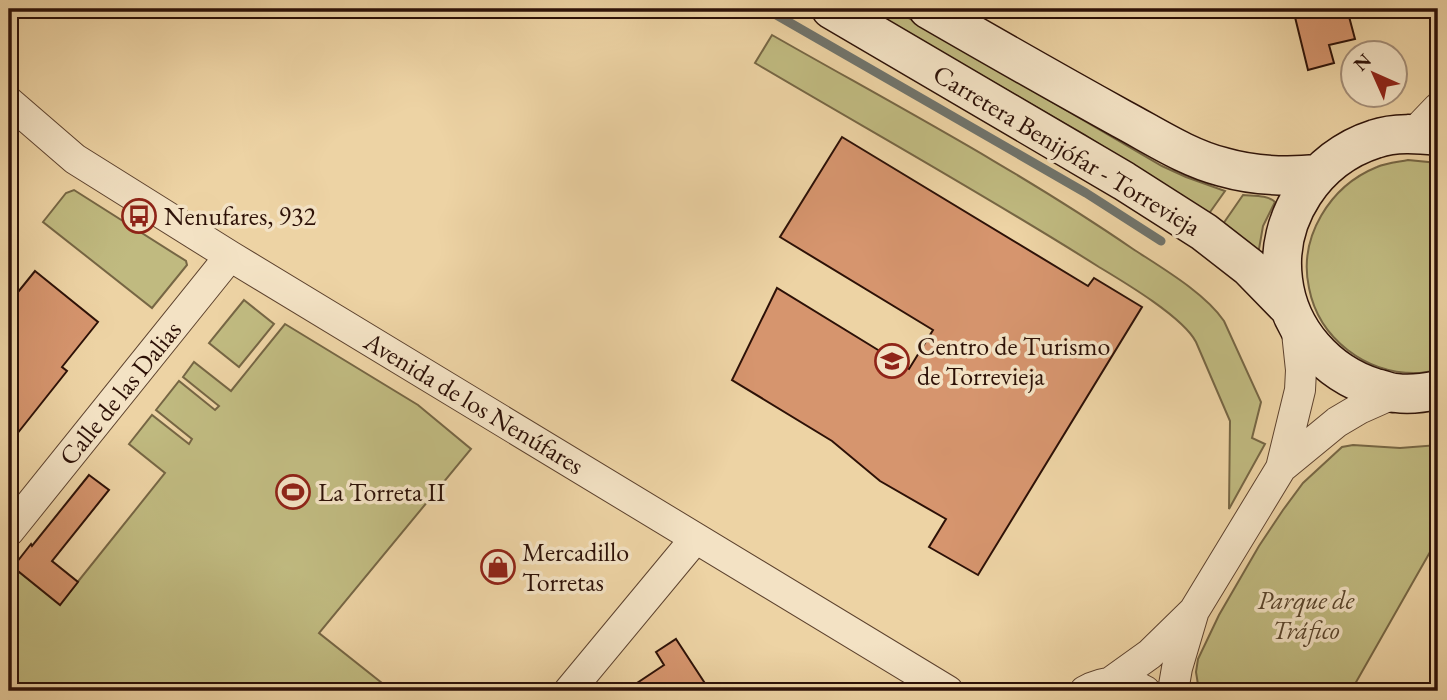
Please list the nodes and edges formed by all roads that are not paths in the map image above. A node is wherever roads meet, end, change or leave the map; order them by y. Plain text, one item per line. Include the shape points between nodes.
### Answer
1 (831, 9) edge
2 (928, 9) edge
3 (9, 102) edge
4 (1430, 126) edge
5 (1318, 174) junction
6 (230, 256) junction
7 (1293, 316) junction
8 (1438, 390) edge
9 (1395, 393) junction
10 (1281, 468) junction
11 (9, 531) edge
12 (695, 539) junction
13 (1194, 611) junction
14 (1091, 688) edge
15 (569, 691) edge
16 (948, 691) edge
17 (1145, 691) edge
18 (1173, 691) edge

1 - 7 main road, Carretera Benijófar - Torrevieja via 1204,232 1249,267
2 - 5 main road, Carretera Benijófar - Torrevieja via 1196,157 1248,173
3 - 6 street, Avenida de los Nenúfares via 75,159
4 - 5 main road via 1375,139 1340,156
5 - 7 main road via 1300,197 1282,252 1283,280
6 - 11 street, Calle de las Dalias
6 - 12 street, Avenida de los Nenúfares
7 - 9 main road via 1324,360 1365,384
7 - 10 street via 1300,390
8 - 9 main road
9 - 10 street via 1337,422
10 - 13 street
12 - 15 street
12 - 16 street, Avenida de los Nenúfares
13 - 14 street via 1150,654
13 - 18 street
14 - 17 street via 1127,683

